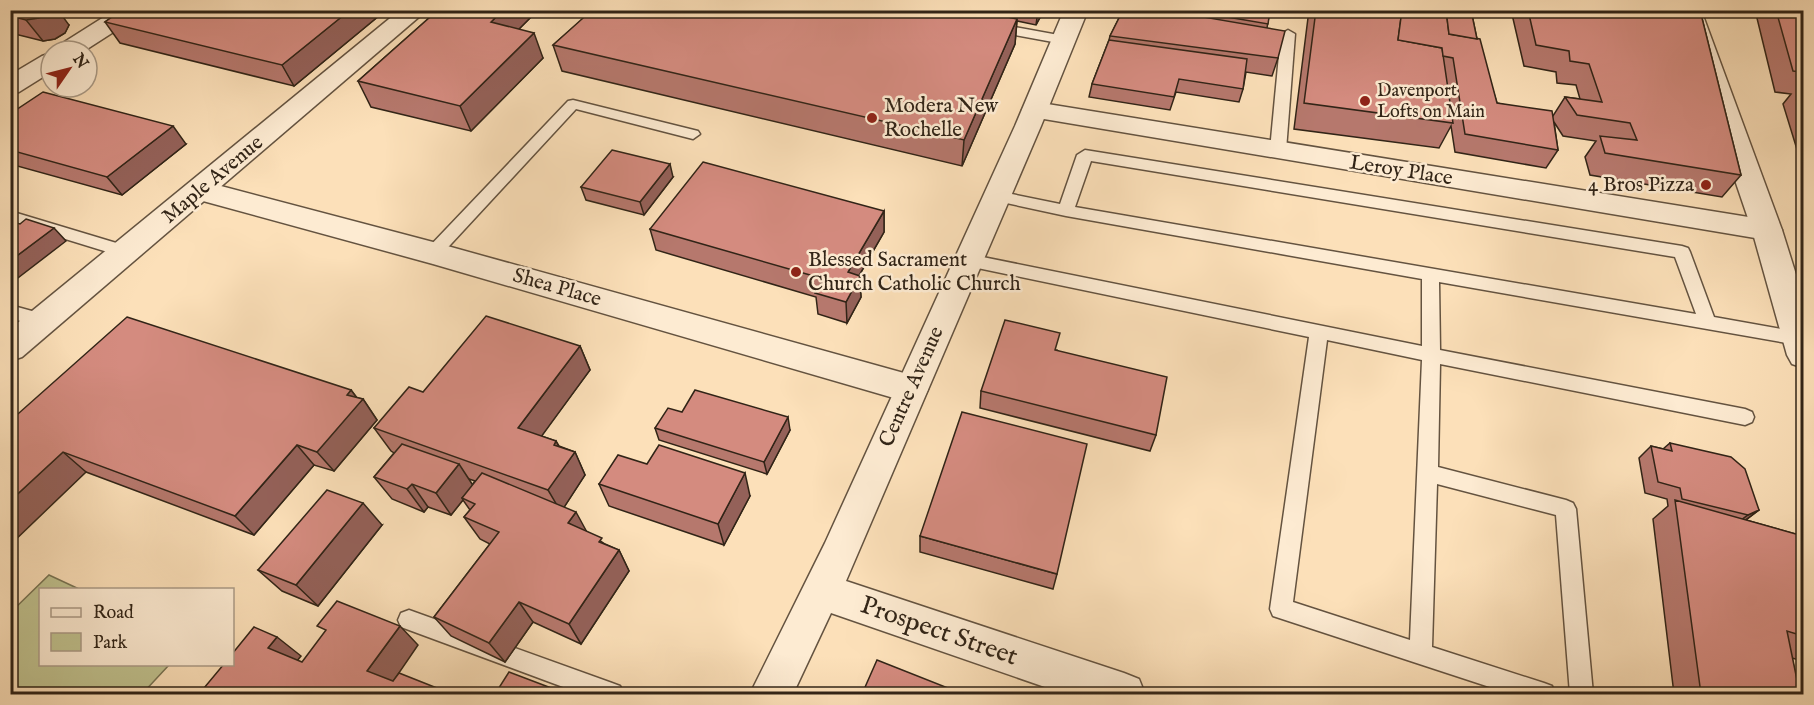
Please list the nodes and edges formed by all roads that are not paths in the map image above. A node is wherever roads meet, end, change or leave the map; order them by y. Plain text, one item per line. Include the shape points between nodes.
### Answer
1 (132, 10) edge
2 (415, 10) edge
3 (1076, 10) edge
4 (1689, 10) edge
5 (983, 25) edge
6 (1288, 34) dead end
7 (86, 39) edge
8 (1064, 40) junction
9 (39, 68) edge
10 (10, 86) edge
11 (1035, 110) junction
12 (693, 134) dead end
13 (1278, 150) junction
14 (202, 191) junction
15 (996, 196) junction
16 (1066, 211) junction
17 (10, 216) edge
18 (1767, 230) junction
19 (128, 252) junction
20 (433, 253) junction
21 (968, 260) junction
22 (1430, 273) junction
23 (10, 311) edge
24 (44, 321) junction
25 (1708, 323) junction
26 (1319, 332) junction
27 (10, 348) edge
28 (1802, 348) edge
29 (1431, 355) junction
30 (911, 389) junction
31 (1745, 417) dead end
32 (1429, 473) junction
33 (821, 591) junction
34 (409, 620) dead end
35 (1421, 654) junction
36 (612, 694) edge
37 (771, 694) edge
38 (1124, 694) edge
39 (1544, 694) edge
40 (1582, 694) edge

1 - 7 street
2 - 14 street, Maple Avenue
3 - 8 street, Centre Avenue
4 - 18 street
5 - 8 lane
6 - 13 lane
8 - 11 street, Centre Avenue
9 - 10 street
11 - 13 street, Leroy Place
11 - 15 street, Centre Avenue
12 - 20 lane via 573,104
13 - 18 street, Leroy Place
14 - 19 street, Maple Avenue
14 - 20 street, Shea Place
15 - 16 lane
15 - 21 street, Centre Avenue
16 - 22 lane
16 - 25 lane via 1085,155 1682,252
17 - 19 lane
18 - 28 street
19 - 24 street, Maple Avenue
20 - 30 street, Shea Place
21 - 26 lane
21 - 30 street, Centre Avenue
22 - 25 lane
22 - 29 lane
23 - 24 lane
24 - 27 street, Maple Avenue
25 - 28 lane
26 - 29 lane
26 - 35 lane via 1281,609
29 - 31 lane
29 - 32 lane
30 - 33 street, Centre Avenue
32 - 35 lane
32 - 40 lane via 1566,509
33 - 37 street, Centre Avenue
33 - 38 street, Prospect Street
34 - 36 lane
35 - 39 lane

